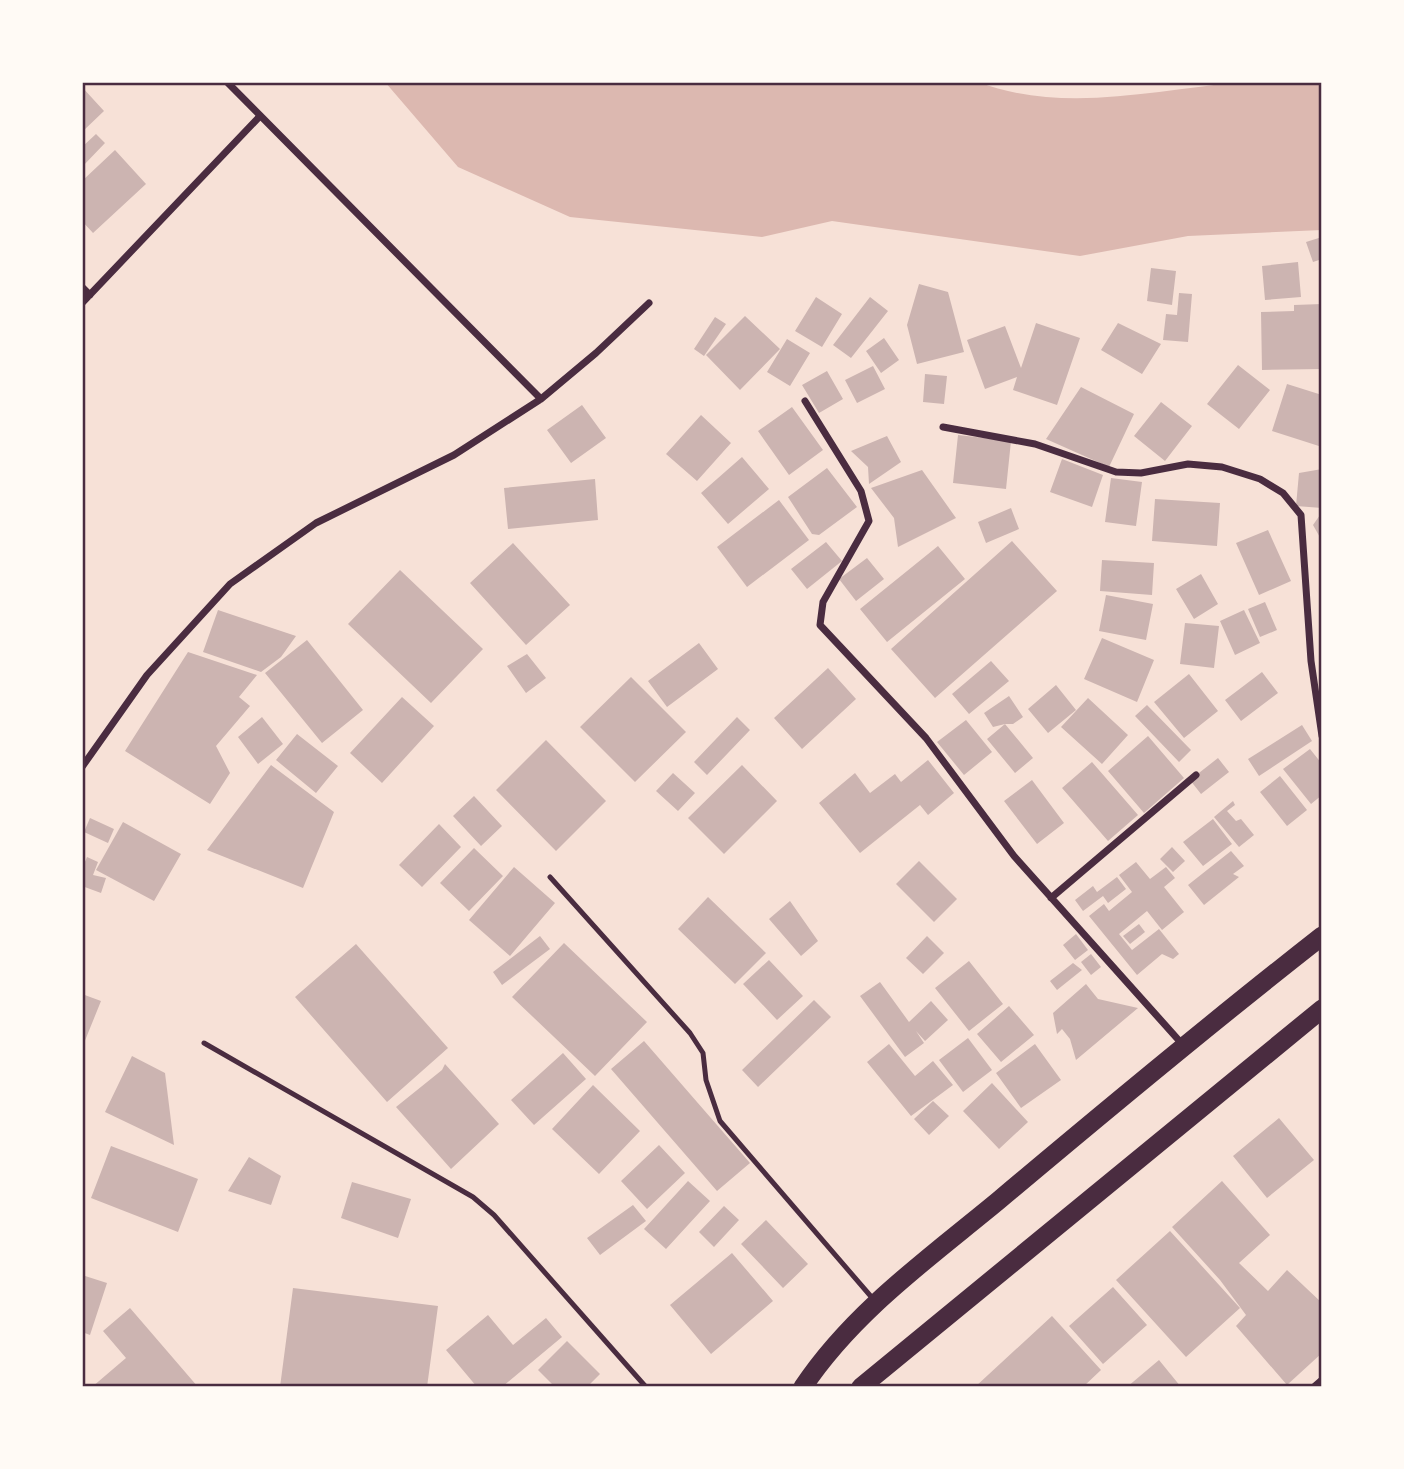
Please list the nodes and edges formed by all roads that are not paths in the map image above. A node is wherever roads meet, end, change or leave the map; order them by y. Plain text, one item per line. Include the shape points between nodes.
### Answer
1 (227, 82) edge
2 (260, 116) junction
3 (82, 287) edge
4 (90, 295) junction
5 (82, 303) edge
6 (649, 303) dead end
7 (541, 399) junction
8 (806, 401) dead end
9 (943, 427) dead end
10 (1322, 736) edge
11 (82, 767) edge
12 (1196, 775) dead end
13 (550, 877) dead end
14 (1051, 898) junction
15 (1322, 936) edge
16 (1322, 1009) edge
17 (204, 1043) dead end
18 (1183, 1046) junction
19 (876, 1303) junction
20 (1322, 1380) edge
21 (646, 1387) edge
22 (803, 1387) edge
23 (861, 1387) edge
24 (1314, 1387) edge

1 - 2 street
2 - 4 street
2 - 7 street
3 - 4 street
4 - 5 street
6 - 7 street
7 - 11 street via 454,455 316,523 230,584 146,675
8 - 14 street via 861,491 869,521 823,602 820,625 926,738
9 - 10 street via 1035,444 1116,472 1141,473 1188,464 1222,467 1260,479 1283,493 1301,515 1311,661
12 - 14 street
13 - 19 lane via 690,1033 703,1053 706,1080 720,1121
14 - 18 street
15 - 18 highway
16 - 23 highway
17 - 21 lane via 473,1196
18 - 19 highway
19 - 22 highway via 826,1352
20 - 24 street

